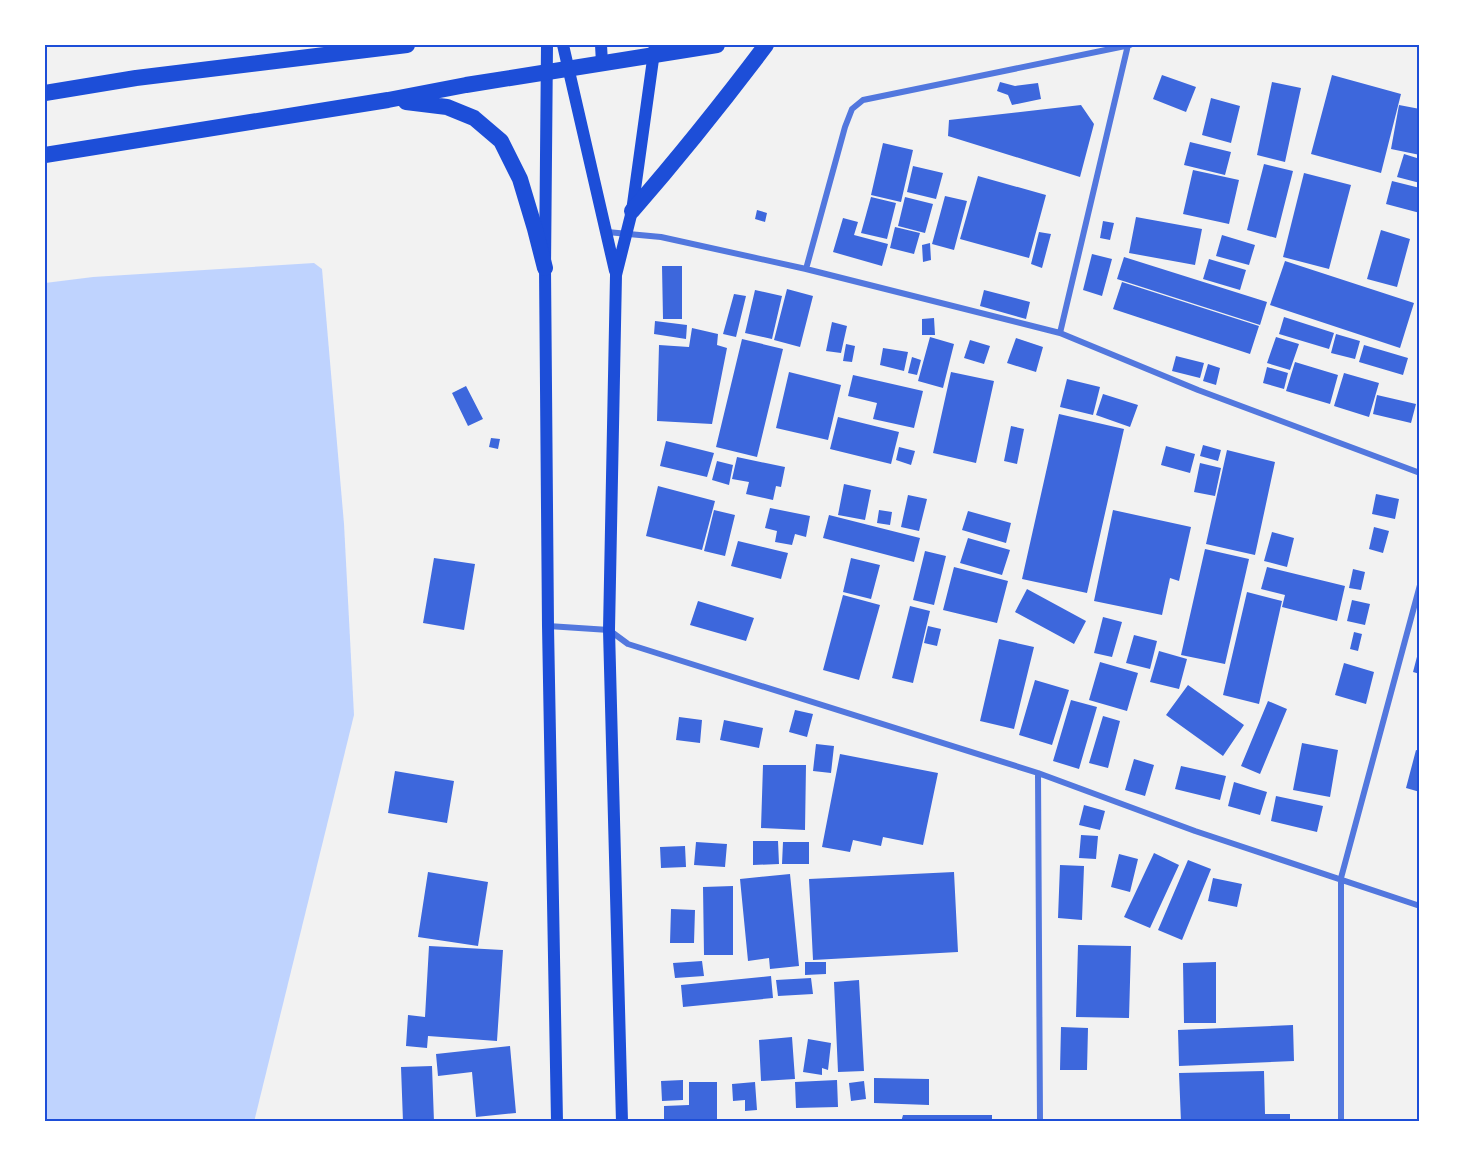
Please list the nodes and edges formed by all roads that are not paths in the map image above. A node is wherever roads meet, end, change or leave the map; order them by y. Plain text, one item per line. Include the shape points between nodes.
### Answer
1 (408, 45) edge
2 (547, 45) edge
3 (564, 45) edge
4 (601, 45) edge
5 (717, 45) edge
6 (766, 45) edge
7 (1129, 45) edge
8 (654, 50) edge
9 (602, 63) junction
10 (570, 69) junction
11 (546, 73) junction
12 (45, 93) edge
13 (388, 100) junction
14 (45, 155) edge
15 (632, 211) junction
16 (606, 231) junction
17 (627, 233) junction
18 (544, 268) junction
19 (806, 269) junction
20 (616, 275) junction
21 (1060, 333) junction
22 (1420, 473) edge
23 (1420, 585) edge
24 (548, 626) junction
25 (609, 630) junction
26 (1038, 773) junction
27 (1341, 878) junction
28 (1420, 906) edge
29 (557, 1122) edge
30 (622, 1122) edge
31 (1040, 1122) edge
32 (1341, 1122) edge

1 - 12 highway
2 - 11 main road
3 - 10 main road
4 - 9 main road
5 - 8 highway
6 - 15 highway via 678,159
7 - 19 street via 863,100 852,109 845,127
7 - 21 street
8 - 9 highway
8 - 15 main road
9 - 10 highway
10 - 11 highway
10 - 16 main road
11 - 13 highway
11 - 18 main road
13 - 14 highway
13 - 18 highway via 447,107 474,118 501,141 520,179
15 - 17 main road
16 - 17 street
16 - 20 main road
17 - 19 street
17 - 20 main road
18 - 24 main road
19 - 21 street
20 - 25 main road
21 - 22 street via 1198,390
23 - 27 street
24 - 25 street
24 - 29 main road
25 - 26 street via 628,644
25 - 30 main road
26 - 27 street via 1196,831
26 - 31 street
27 - 28 street
27 - 32 street

